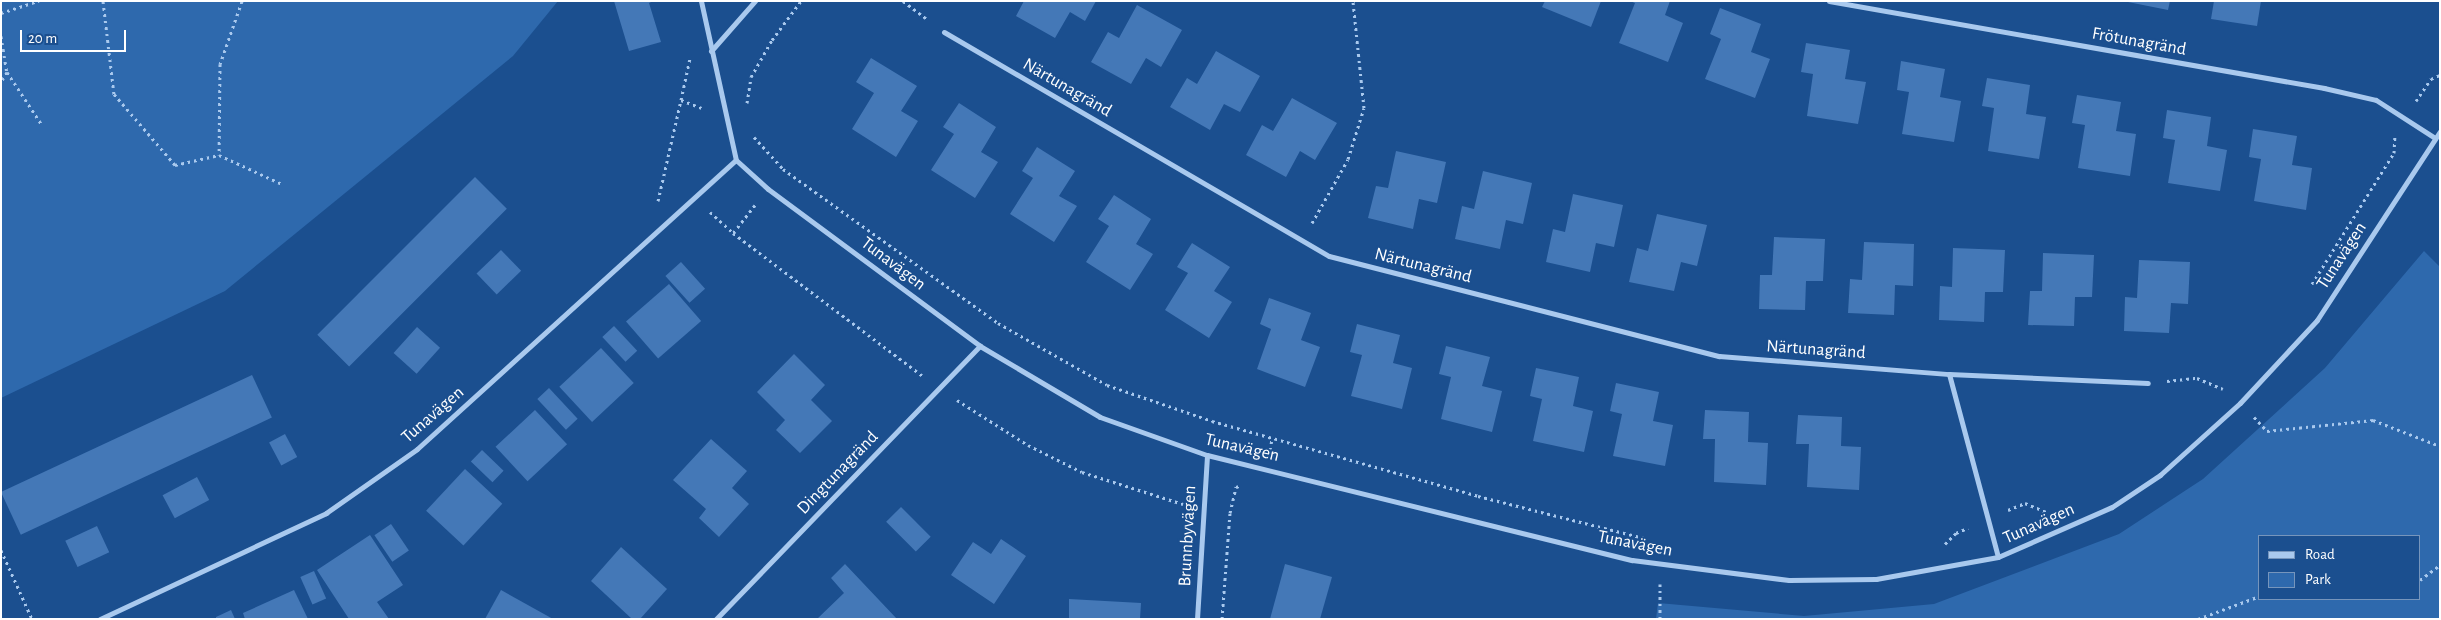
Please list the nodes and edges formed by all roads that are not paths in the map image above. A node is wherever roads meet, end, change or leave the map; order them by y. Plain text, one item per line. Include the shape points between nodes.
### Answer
1 (701, 1) edge
2 (755, 1) edge
3 (1829, 1) edge
4 (944, 32) road end
5 (711, 51) junction
6 (2440, 131) edge
7 (2435, 138) junction
8 (736, 160) junction
9 (980, 346) junction
10 (1949, 374) junction
11 (2148, 383) road end
12 (1207, 455) junction
13 (1998, 557) junction
14 (100, 619) edge
15 (716, 619) edge
16 (1197, 619) edge

1 - 5 street
2 - 5 street
3 - 7 street, Frötunagränd via 2324,88 2376,100
4 - 10 street, Närtunagränd via 1329,256 1719,356
5 - 8 street
6 - 7 street, Tunavägen
7 - 13 street, Tunavägen via 2317,320 2240,403 2160,475 2112,506
8 - 9 street, Tunavägen via 768,189
8 - 14 street, Tunavägen via 418,449 326,512
9 - 12 street, Tunavägen via 1100,418
9 - 15 street, Dingtunagränd
10 - 11 street, Närtunagränd
10 - 13 street
12 - 13 street, Tunavägen via 1659,564 1789,580 1866,579
12 - 16 street, Brunnbyvägen

